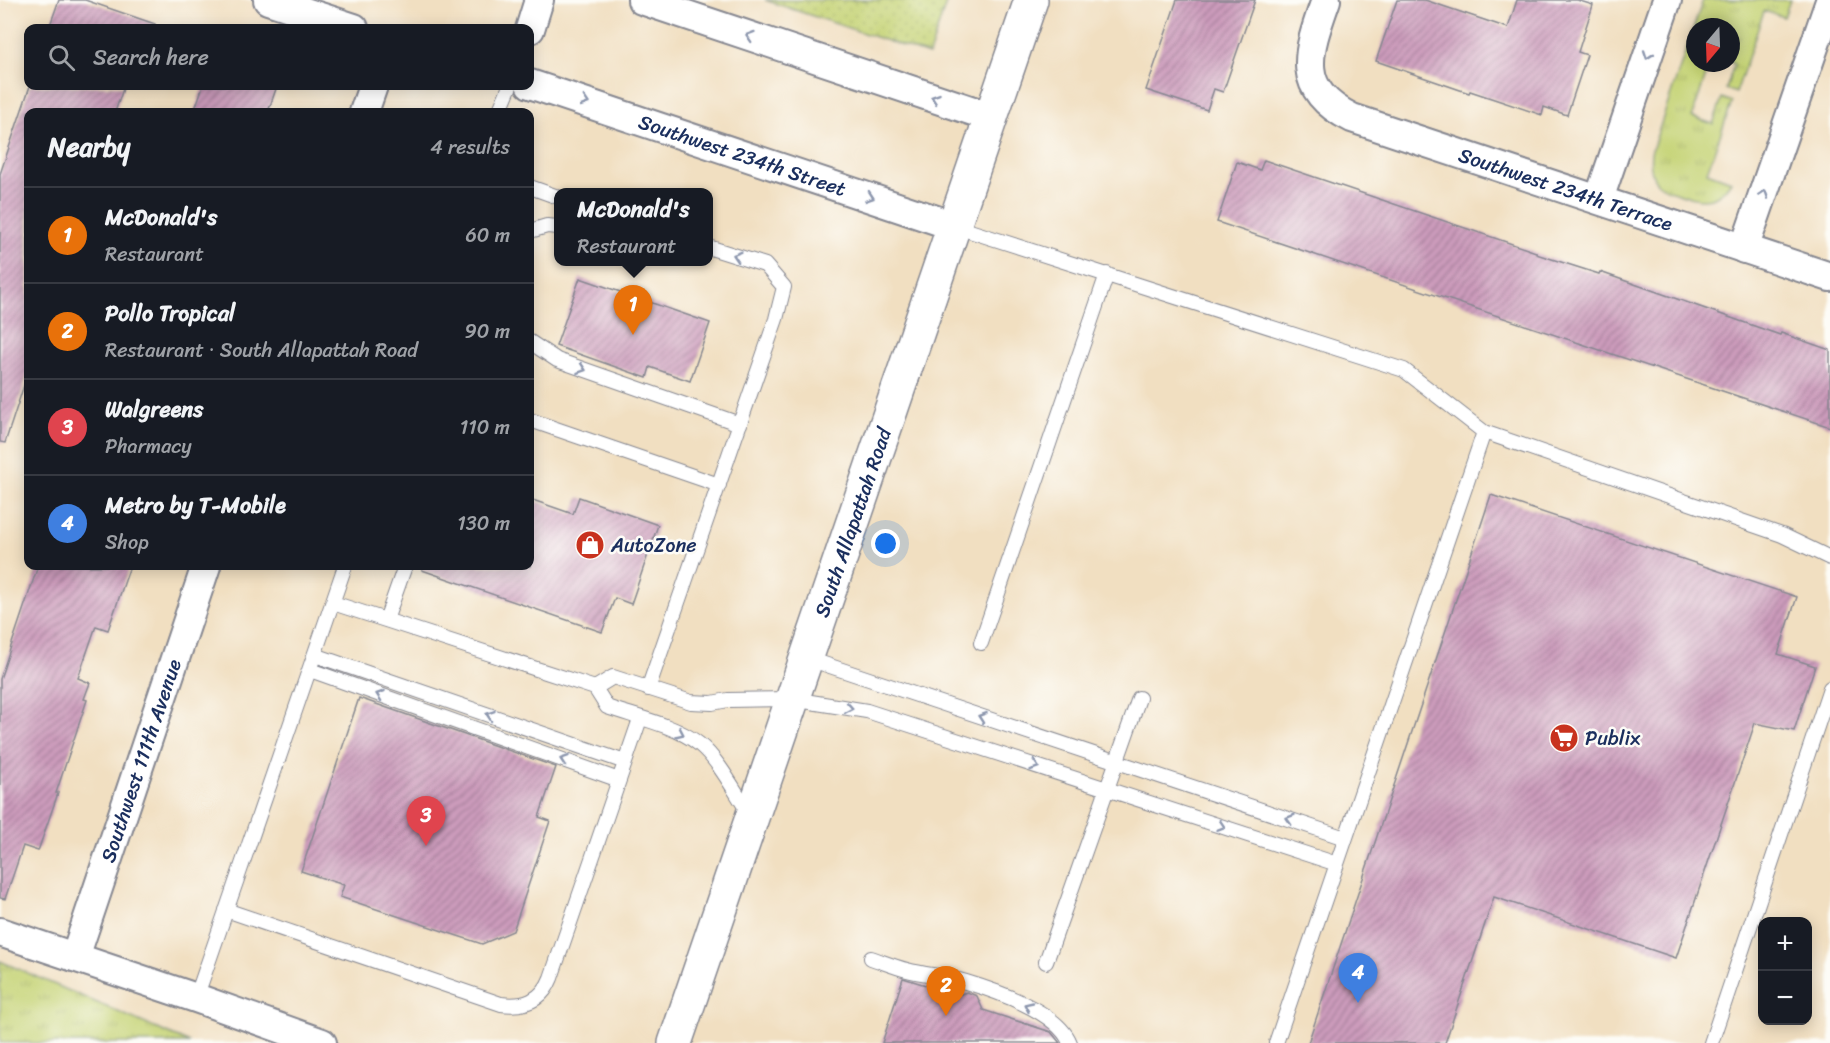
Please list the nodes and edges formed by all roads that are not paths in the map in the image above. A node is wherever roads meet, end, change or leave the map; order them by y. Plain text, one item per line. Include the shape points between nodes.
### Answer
1 (268, 0) edge
2 (539, 0) edge
3 (642, 0) edge
4 (1031, 0) edge
5 (1326, 0) edge
6 (1667, 0) edge
7 (1830, 1) edge
8 (342, 24) edge
9 (531, 24) edge
10 (534, 85) edge
11 (372, 90) edge
12 (508, 90) edge
13 (365, 108) edge
14 (502, 108) edge
15 (991, 117) junction
16 (534, 188) edge
17 (554, 196) edge
18 (1599, 199) junction
19 (954, 226) junction
20 (554, 228) edge
21 (534, 232) edge
22 (713, 249) edge
23 (1744, 249) junction
24 (1107, 274) junction
25 (1830, 277) edge
26 (534, 341) edge
27 (534, 421) edge
28 (740, 424) junction
29 (1484, 432) junction
30 (718, 486) junction
31 (1830, 558) edge
32 (205, 570) edge
33 (344, 570) edge
34 (404, 570) edge
35 (333, 603) junction
36 (386, 620) junction
37 (981, 643) dead end
38 (315, 655) junction
39 (806, 658) junction
40 (310, 670) junction
41 (595, 688) junction
42 (1830, 688) edge
43 (648, 689) junction
44 (1139, 698) dead end
45 (792, 699) junction
46 (640, 719) junction
47 (625, 762) junction
48 (1117, 762) junction
49 (619, 780) junction
50 (1107, 789) junction
51 (751, 817) junction
52 (1346, 838) junction
53 (1337, 864) junction
54 (226, 910) junction
55 (0, 932) edge
56 (75, 957) junction
57 (871, 958) dead end
58 (1046, 962) dead end
59 (196, 998) junction
60 (322, 1043) edge
61 (675, 1043) edge
62 (1070, 1043) edge
63 (1276, 1043) edge
64 (1711, 1043) edge

1 - 8 street
2 - 9 street
15 -> 3 street
4 - 15 main road, South Allapattah Road
5 - 18 street, Southwest 234th Terrace via 1310,60 1314,86 1339,112
6 -> 18 street
23 -> 7 street
10 -> 19 street, Southwest 234th Street
11 - 13 street
12 - 14 lane
15 - 19 main road, South Allapattah Road
16 - 17 lane
18 - 23 street, Southwest 234th Terrace
19 - 24 lane
19 - 39 main road, South Allapattah Road
20 - 21 lane
28 -> 22 lane via 784,286 765,265
23 - 25 street, Southwest 234th Terrace
24 - 29 lane via 1404,370
24 - 37 lane
26 -> 28 lane via 557,360
27 - 30 lane
28 - 30 lane
29 - 31 lane via 1782,535
29 - 52 lane
30 - 43 lane
32 - 56 street, Southwest 111th Avenue
33 - 35 lane
34 - 36 lane
35 - 36 lane
35 - 38 lane
36 - 41 lane
38 - 40 lane
47 -> 38 lane
39 - 45 main road, South Allapattah Road
48 -> 39 lane
49 -> 40 lane
40 - 54 lane
41 - 43 lane via 613,678
41 - 46 lane via 607,707
42 - 64 lane
43 - 45 lane via 702,704
44 - 48 lane
45 -> 50 lane via 867,711
45 - 51 main road, South Allapattah Road
46 - 47 lane
46 -> 51 lane via 698,743
47 - 49 lane
48 - 50 lane
52 -> 48 lane
49 - 54 lane via 548,986 528,1003 491,1001
50 -> 53 lane
50 - 58 lane
51 - 61 main road, South Allapattah Road
52 - 53 lane
53 - 63 lane
54 - 59 lane
55 - 56 street
56 - 59 street
62 -> 57 lane via 1059,1025 1018,1001 965,981 906,970
59 - 60 street

